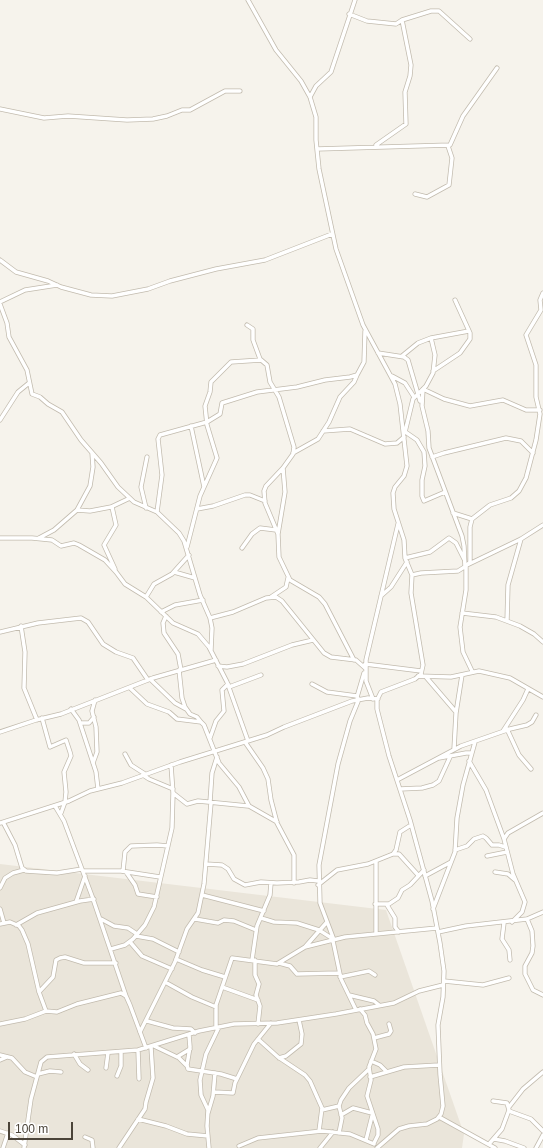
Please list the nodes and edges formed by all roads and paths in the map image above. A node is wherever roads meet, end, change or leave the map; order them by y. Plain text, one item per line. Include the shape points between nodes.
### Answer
1 (248, 0) edge
2 (355, 0) edge
3 (349, 14) junction
4 (402, 20) junction
5 (470, 39) dead end
6 (496, 68) dead end
7 (240, 91) dead end
8 (310, 96) junction
9 (0, 109) edge
10 (375, 146) junction
11 (448, 146) junction
12 (317, 149) junction
13 (415, 194) dead end
14 (332, 234) junction
15 (0, 260) edge
16 (57, 286) junction
17 (543, 293) edge
18 (455, 300) dead end
19 (0, 303) edge
20 (538, 314) junction
21 (543, 316) edge
22 (247, 325) dead end
23 (468, 330) junction
24 (365, 331) junction
25 (431, 338) junction
26 (378, 353) junction
27 (402, 356) junction
28 (260, 360) junction
29 (433, 371) junction
30 (357, 375) junction
31 (392, 376) junction
32 (29, 383) junction
33 (543, 383) edge
34 (537, 384) junction
35 (284, 389) junction
36 (423, 389) junction
37 (277, 390) junction
38 (418, 394) junction
39 (279, 397) junction
40 (414, 397) junction
41 (422, 406) junction
42 (540, 410) junction
43 (0, 420) edge
44 (207, 422) junction
45 (191, 426) junction
46 (324, 430) junction
47 (404, 431) junction
48 (404, 437) junction
49 (92, 452) junction
50 (533, 453) junction
51 (293, 454) junction
52 (147, 457) dead end
53 (432, 457) junction
54 (283, 468) junction
55 (204, 487) junction
56 (445, 492) junction
57 (130, 498) junction
58 (265, 501) junction
59 (112, 507) junction
60 (146, 508) junction
61 (197, 509) junction
62 (77, 510) junction
63 (157, 512) junction
64 (453, 513) junction
65 (472, 519) junction
66 (398, 523) junction
67 (543, 525) edge
68 (277, 532) junction
69 (0, 538) edge
70 (38, 538) junction
71 (521, 539) junction
72 (187, 548) junction
73 (242, 548) dead end
74 (189, 555) junction
75 (405, 558) junction
76 (464, 559) junction
77 (407, 562) junction
78 (466, 566) junction
79 (115, 570) junction
80 (174, 572) junction
81 (412, 575) junction
82 (288, 577) junction
83 (195, 578) junction
84 (146, 596) junction
85 (272, 597) junction
86 (381, 597) junction
87 (203, 600) junction
88 (161, 612) junction
89 (462, 613) junction
90 (166, 616) junction
91 (210, 618) junction
92 (507, 621) junction
93 (21, 626) junction
94 (0, 632) edge
95 (313, 640) junction
96 (543, 642) edge
97 (210, 650) junction
98 (216, 660) junction
99 (354, 660) junction
100 (218, 666) junction
101 (365, 667) junction
102 (180, 670) junction
103 (421, 671) junction
104 (472, 671) junction
105 (462, 675) junction
106 (261, 676) dead end
107 (418, 676) junction
108 (426, 677) junction
109 (149, 680) junction
110 (312, 684) dead end
111 (229, 686) junction
112 (130, 688) junction
113 (528, 689) junction
114 (543, 697) edge
115 (357, 698) junction
116 (373, 699) junction
117 (378, 699) junction
118 (95, 700) junction
119 (71, 709) junction
120 (186, 709) junction
121 (456, 712) junction
122 (536, 715) dead end
123 (94, 717) junction
124 (42, 718) junction
125 (37, 720) junction
126 (80, 723) junction
127 (201, 723) junction
128 (505, 730) junction
129 (0, 732) edge
130 (455, 736) junction
131 (210, 738) junction
132 (246, 741) junction
133 (474, 742) junction
134 (461, 746) junction
135 (454, 749) junction
136 (215, 752) junction
137 (471, 753) junction
138 (125, 754) dead end
139 (217, 757) junction
140 (450, 757) junction
141 (438, 758) junction
142 (469, 761) junction
143 (93, 764) junction
144 (171, 765) junction
145 (531, 768) dead end
146 (144, 775) junction
147 (397, 780) junction
148 (98, 789) junction
149 (400, 789) junction
150 (173, 790) junction
151 (181, 800) junction
152 (65, 802) junction
153 (210, 803) junction
154 (55, 806) junction
155 (173, 806) junction
156 (248, 806) junction
157 (60, 813) junction
158 (543, 813) edge
159 (1, 822) edge
160 (277, 822) junction
161 (411, 826) junction
162 (504, 839) junction
163 (168, 846) junction
164 (506, 847) junction
165 (455, 850) junction
166 (507, 852) junction
167 (393, 854) junction
168 (487, 856) dead end
169 (376, 861) junction
170 (451, 862) junction
171 (206, 864) junction
172 (24, 870) junction
173 (82, 870) junction
174 (424, 870) junction
175 (125, 872) junction
176 (495, 872) dead end
177 (418, 875) junction
178 (85, 876) junction
179 (425, 876) junction
180 (160, 877) junction
181 (516, 881) junction
182 (272, 883) junction
183 (294, 883) junction
184 (318, 883) junction
185 (0, 888) edge
186 (202, 895) junction
187 (157, 897) junction
188 (94, 899) junction
189 (76, 902) junction
190 (375, 904) junction
191 (387, 905) junction
192 (0, 909) edge
193 (433, 909) junction
194 (264, 911) junction
195 (543, 912) edge
196 (261, 918) junction
197 (100, 919) junction
198 (195, 919) junction
199 (527, 919) junction
200 (327, 922) junction
201 (512, 922) junction
202 (504, 923) junction
203 (2, 924) edge
204 (16, 925) junction
205 (256, 930) junction
206 (319, 930) junction
207 (438, 930) junction
208 (399, 932) junction
209 (376, 934) junction
210 (136, 935) junction
211 (334, 940) junction
212 (130, 942) junction
213 (304, 947) junction
214 (111, 949) junction
215 (179, 952) junction
216 (176, 959) junction
217 (253, 960) junction
218 (510, 960) dead end
219 (116, 963) junction
220 (279, 963) junction
221 (172, 969) junction
222 (340, 975) junction
223 (375, 975) dead end
224 (225, 977) junction
225 (509, 978) dead end
226 (165, 982) junction
227 (444, 983) junction
228 (222, 987) junction
229 (39, 992) junction
230 (349, 995) junction
231 (543, 995) edge
232 (126, 996) junction
233 (258, 1000) junction
234 (379, 1005) junction
235 (216, 1007) junction
236 (358, 1009) junction
237 (46, 1011) junction
238 (299, 1020) junction
239 (147, 1021) junction
240 (271, 1023) junction
241 (0, 1024) edge
242 (258, 1024) junction
243 (388, 1024) dead end
244 (217, 1028) junction
245 (140, 1032) junction
246 (195, 1033) junction
247 (189, 1035) junction
248 (374, 1038) junction
249 (258, 1039) junction
250 (150, 1047) junction
251 (190, 1049) junction
252 (138, 1050) junction
253 (121, 1052) junction
254 (108, 1053) junction
255 (74, 1054) junction
256 (0, 1055) edge
257 (178, 1056) junction
258 (7, 1057) junction
259 (279, 1058) junction
260 (0, 1060) edge
261 (371, 1061) junction
262 (439, 1065) junction
263 (187, 1066) junction
264 (106, 1068) dead end
265 (369, 1069) junction
266 (88, 1070) dead end
267 (202, 1071) junction
268 (61, 1072) dead end
269 (387, 1072) junction
270 (543, 1072) edge
271 (215, 1073) junction
272 (37, 1076) junction
273 (117, 1076) dead end
274 (370, 1077) junction
275 (139, 1079) dead end
276 (237, 1079) junction
277 (214, 1092) junction
278 (494, 1101) dead end
279 (339, 1106) junction
280 (322, 1110) junction
281 (509, 1110) junction
282 (207, 1115) junction
283 (341, 1115) junction
284 (372, 1115) junction
285 (439, 1117) junction
286 (138, 1119) junction
287 (0, 1131) edge
288 (319, 1131) junction
289 (543, 1131) edge
290 (333, 1132) junction
291 (8, 1133) junction
292 (339, 1133) junction
293 (543, 1135) edge
294 (208, 1136) junction
295 (85, 1137) dead end
296 (494, 1139) junction
297 (366, 1140) junction
298 (374, 1143) junction
299 (24, 1146) edge
300 (239, 1146) dead end
301 (490, 1146) edge
302 (378, 1147) edge
303 (3, 1148) edge
304 (93, 1148) edge
305 (119, 1148) edge
306 (209, 1148) edge
307 (320, 1148) edge
308 (495, 1148) edge
309 (524, 1148) edge
310 (536, 1148) edge

1 - 8 street via 276,50
2 - 3 street
3 - 4 street via 374,22 396,24
3 - 8 street via 331,72 316,86
4 - 5 street via 433,10 439,11
4 - 10 street via 411,65 410,79 405,92 407,120 400,130
6 - 11 street via 463,116 452,143
7 - 9 street via 225,92 190,110 153,119 121,120 68,116 44,118
8 - 12 street via 316,117
10 - 11 street
10 - 12 street
11 - 13 street via 452,158 449,185 427,196
12 - 14 street
14 - 16 street via 265,260 216,269 122,295 102,296
14 - 24 street
15 - 16 street via 16,272
16 - 19 street via 25,290
17 - 20 street
18 - 23 street
19 - 32 street via 8,334 27,370
20 - 21 street
20 - 34 street via 526,335 535,361
22 - 28 street via 253,329 253,342
23 - 25 street
23 - 29 street via 470,338 460,353
24 - 26 street
24 - 30 street via 364,362
25 - 27 street via 418,343
25 - 29 street via 435,355
26 - 27 street
26 - 31 street
27 - 38 street via 408,360
28 - 37 street via 267,365 270,382
28 - 44 street via 231,362 221,373 214,376 206,402
29 - 36 street
30 - 35 street
30 - 46 street via 340,397
31 - 40 street via 405,383
31 - 47 street
32 - 43 street via 18,392
32 - 49 street via 32,394 62,412
33 - 34 street
34 - 42 street via 536,396
35 - 37 street
35 - 39 street
36 - 38 street
36 - 41 street
36 - 42 street via 444,399 470,406 502,400 526,410
37 - 39 street
37 - 44 street via 257,392 222,403 220,414
38 - 40 street
38 - 41 street
39 - 51 street via 294,447
40 - 47 street
41 - 53 street
42 - 50 street
44 - 45 street
44 - 55 street via 218,458
45 - 55 street
45 - 63 street via 165,432 158,439 162,475
46 - 48 street via 350,429 385,444 397,443
46 - 51 street via 318,439
47 - 48 street
47 - 56 street via 417,440 424,452 424,501
48 - 66 street via 406,471 393,493
49 - 57 street via 115,484
49 - 62 street via 90,486
50 - 53 street via 521,440 506,438
50 - 65 street via 526,478 519,491 511,498 490,505
51 - 54 street
52 - 60 street via 141,486
53 - 56 street
54 - 58 street via 266,486
54 - 68 street via 284,492
55 - 61 street
56 - 64 street
57 - 59 street
57 - 60 street
58 - 61 street via 245,495
58 - 68 street
59 - 62 street via 90,511
59 - 79 street via 116,526 104,545
60 - 63 street
61 - 72 street
62 - 70 street via 54,530
63 - 72 street via 179,532
64 - 65 street
64 - 76 street via 464,546
65 - 78 street via 470,562
66 - 75 street via 404,540
66 - 86 street
67 - 71 street
68 - 73 street via 260,528
68 - 82 street via 279,557
69 - 70 street
70 - 79 street via 52,540 61,546 74,543 79,545 105,560
71 - 78 street
71 - 92 street via 508,585
72 - 74 street
74 - 80 street
74 - 83 street
75 - 76 street via 430,552 450,538 456,543
75 - 77 street
76 - 78 street
77 - 81 street
77 - 86 street via 391,587
78 - 81 street via 458,571
78 - 89 street via 466,590
79 - 84 street via 125,584
80 - 83 street
80 - 84 street via 154,584
81 - 103 street via 411,593 423,665
82 - 85 street via 286,588
82 - 99 street via 319,597 325,604
83 - 87 street
84 - 88 street
85 - 91 street
85 - 95 street via 282,601
86 - 101 street
87 - 88 street
87 - 91 street
88 - 90 street
89 - 92 street via 482,614
89 - 104 street via 461,642 464,658
90 - 97 street via 184,629 198,634
90 - 102 street via 163,623 164,633 178,654
91 - 97 street
92 - 96 street via 534,634
93 - 94 street
93 - 109 street via 84,619 103,644 133,658
93 - 125 street via 26,652 24,688
95 - 99 street via 331,657
95 - 100 street via 287,646 243,664
97 - 98 street
98 - 100 street
98 - 102 street
99 - 101 street
100 - 111 street
101 - 103 street
101 - 115 street
101 - 116 street via 366,681
102 - 109 street
102 - 120 street via 182,698
103 - 107 street
104 - 105 street
104 - 113 street via 510,678
105 - 108 street
105 - 121 street
106 - 111 street
107 - 108 street
107 - 117 street via 381,692
108 - 121 street
109 - 112 street
109 - 120 street via 175,704
110 - 115 street via 327,692
111 - 131 street via 222,690 224,711 216,721
111 - 132 street
112 - 118 street
112 - 127 street via 147,704 168,712 177,719
113 - 114 street
113 - 128 street
115 - 116 street
115 - 132 street
115 - 184 street via 335,776
116 - 117 street
117 - 147 street via 377,709
118 - 119 street
118 - 123 street via 92,711
119 - 124 street
119 - 126 street
120 - 127 street
121 - 130 street
122 - 128 street via 527,725
123 - 126 street via 89,723
123 - 143 street via 97,744
124 - 125 street
124 - 152 street via 50,746 64,740 68,744 71,756 64,772
125 - 129 street
126 - 143 street
127 - 131 street
128 - 133 street
128 - 145 street
130 - 134 street
130 - 135 street
131 - 136 street
132 - 136 street
132 - 160 street via 266,772
133 - 134 street
133 - 137 street
134 - 135 street
135 - 141 street
136 - 139 street
136 - 144 street
137 - 140 street
137 - 142 street
138 - 146 street via 131,765
139 - 153 street via 212,773
139 - 156 street via 240,787
140 - 141 street
140 - 149 street via 439,781 433,785
141 - 147 street
142 - 162 street via 486,790
142 - 165 street via 457,818
143 - 148 street
144 - 146 street
144 - 150 street
146 - 148 street
146 - 150 street
147 - 149 street
148 - 152 street
149 - 161 street
150 - 151 street
150 - 155 street
151 - 153 street via 187,804 198,801
151 - 155 street
152 - 154 street
152 - 157 street
153 - 156 street
153 - 171 street
154 - 157 street
154 - 159 street
155 - 163 street
156 - 160 street
157 - 173 street
158 - 162 street via 508,833
159 - 172 street via 7,827
160 - 183 street via 294,854
161 - 167 street via 400,832
161 - 174 street
162 - 164 street
163 - 175 street via 131,846 125,852
163 - 180 street
164 - 165 street via 492,845 483,836
164 - 166 street
165 - 170 street
166 - 168 street
166 - 181 street
167 - 169 street
167 - 177 street via 398,854
169 - 184 street via 337,870
169 - 190 street
170 - 179 street
170 - 193 street
171 - 182 street via 222,865 234,879 245,885
171 - 186 street
172 - 173 street via 48,873
172 - 185 street via 5,878
173 - 175 street
173 - 178 street
174 - 177 street
174 - 179 street
175 - 180 street
175 - 187 street via 138,894
176 - 181 street via 508,874
177 - 191 street via 402,890 398,898
178 - 188 street
178 - 189 street
179 - 193 street
180 - 187 street
181 - 201 street via 525,902 522,912
182 - 183 street
182 - 194 street
183 - 184 street via 310,880
184 - 200 street via 320,903
186 - 194 street
186 - 198 street
187 - 210 street via 151,915
188 - 189 street
188 - 197 street
189 - 204 street via 37,913
190 - 191 street
190 - 209 street
191 - 208 street via 395,918 395,927
192 - 203 street
193 - 207 street
194 - 196 street
195 - 199 street
196 - 205 street
196 - 206 street via 274,922 298,923
197 - 210 street via 114,926 128,928
197 - 214 street
198 - 205 street via 218,923 224,920 234,921
198 - 215 street via 187,929
199 - 201 street
199 - 231 street via 532,931 533,946 525,966 525,974 533,990
200 - 206 street
200 - 211 street
201 - 202 street
202 - 207 street
202 - 218 street via 502,939 509,950
203 - 204 street via 10,922
204 - 229 street via 22,930 28,944
205 - 217 street
206 - 211 street
206 - 213 street
207 - 208 street
207 - 227 street
208 - 209 street
209 - 211 street
210 - 212 street
210 - 215 street via 153,939
211 - 213 street
211 - 222 street
212 - 214 street
212 - 221 street via 142,956
213 - 220 street
214 - 219 street
215 - 216 street
216 - 221 street
216 - 224 street
217 - 220 street
217 - 224 street via 232,958
217 - 233 street via 255,975 259,982 256,993
219 - 229 street via 84,963 60,958 56,960 53,977
219 - 232 street
220 - 222 street via 290,966 297,974
221 - 226 street
222 - 223 street via 369,971
222 - 230 street
224 - 228 street
225 - 227 street via 483,985
226 - 235 street
226 - 239 street
227 - 234 street via 394,1003
227 - 262 street via 438,1025
228 - 233 street
228 - 235 street
229 - 237 street
230 - 234 street via 374,1001
230 - 236 street
232 - 237 street via 121,993 76,1004 57,1012
232 - 245 street
233 - 242 street
234 - 236 street
235 - 244 street
236 - 238 street
236 - 248 street via 366,1016
237 - 241 street
238 - 240 street
238 - 259 street via 301,1044 286,1056
239 - 245 street
239 - 246 street via 173,1028 191,1029
240 - 242 street
240 - 249 street
242 - 244 street via 234,1024
243 - 248 street via 389,1034
244 - 246 street
244 - 267 street
245 - 250 street
246 - 247 street
247 - 250 street
247 - 251 street
248 - 261 street via 376,1052
249 - 259 street
249 - 276 street
250 - 252 street
250 - 257 street
250 - 286 street via 153,1078 145,1109
251 - 257 street
251 - 263 street
252 - 253 street
252 - 275 street
253 - 254 street
253 - 273 street via 121,1066
254 - 255 street
254 - 264 street
255 - 266 street
255 - 272 street via 44,1059
256 - 258 street
257 - 263 street
258 - 260 street
258 - 272 street via 12,1058 25,1072
259 - 280 street via 310,1080
261 - 265 street
261 - 269 street via 380,1064
262 - 269 street via 404,1067
262 - 285 street via 443,1106
263 - 267 street
265 - 274 street
265 - 279 street via 344,1094
267 - 271 street
267 - 282 street via 200,1089 208,1110
268 - 272 street
269 - 274 street
270 - 281 street via 523,1088
271 - 276 street
271 - 277 street
272 - 299 street
274 - 284 street via 367,1096
276 - 277 street via 233,1093
277 - 282 street
278 - 281 street via 505,1102 509,1105
279 - 280 street
279 - 283 street
280 - 288 street
281 - 289 street via 531,1119
281 - 296 street via 502,1129
282 - 294 street
283 - 284 street via 353,1108
283 - 292 street
284 - 297 street
284 - 298 street via 378,1129
285 - 301 street
285 - 302 street via 427,1124 399,1129
286 - 294 street via 187,1134
286 - 305 street
287 - 291 street
288 - 290 street
288 - 300 street via 258,1138
290 - 292 street
290 - 307 street
291 - 299 street
291 - 303 street
292 - 297 street
293 - 310 street
294 - 306 street
295 - 304 street via 92,1140
296 - 301 street
296 - 309 street
297 - 298 street
298 - 302 street
301 - 308 street

